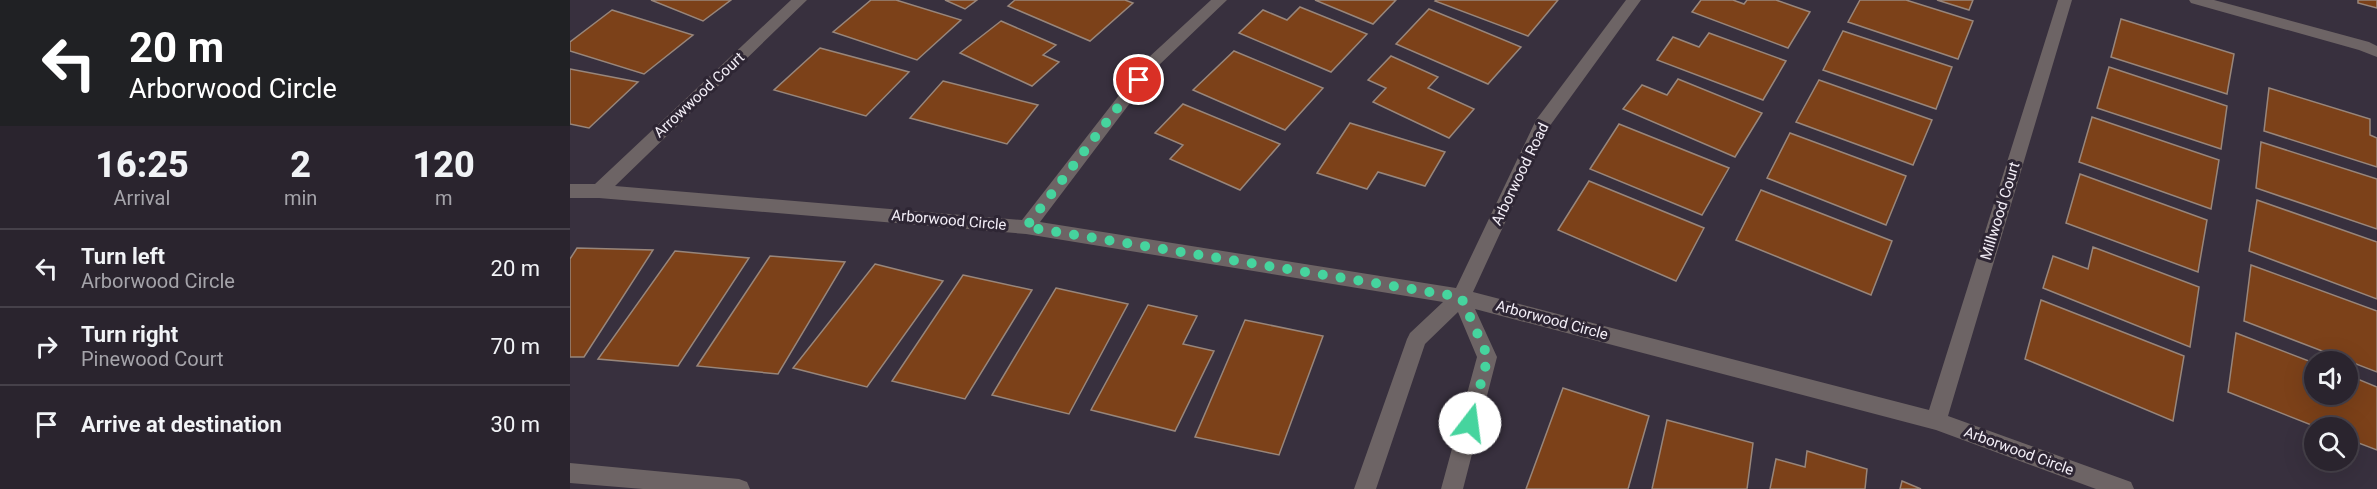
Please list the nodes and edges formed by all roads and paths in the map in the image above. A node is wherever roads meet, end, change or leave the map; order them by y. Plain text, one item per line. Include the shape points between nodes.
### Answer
1 (800, 0) edge
2 (1220, 0) edge
3 (1634, 0) edge
4 (2065, 0) edge
5 (2196, 0) edge
6 (2377, 52) edge
7 (570, 191) edge
8 (599, 191) junction
9 (1026, 227) junction
10 (1461, 297) junction
11 (1936, 421) junction
12 (570, 473) edge
13 (740, 489) edge
14 (1365, 489) edge
15 (1452, 489) edge
16 (2123, 489) edge

1 - 8 street, Arrowwood Court
2 - 9 street via 1153,62
3 - 10 street, Arborwood Road via 1542,124
4 - 11 street, Millwood Court
5 - 6 street
7 - 8 street, Arborwood Circle
8 - 9 street, Arborwood Circle
9 - 10 street, Arborwood Circle
10 - 11 street, Arborwood Circle
10 - 14 street, Arborwood Road via 1417,339
10 - 15 street via 1488,357
11 - 16 street, Arborwood Circle
12 - 13 street

